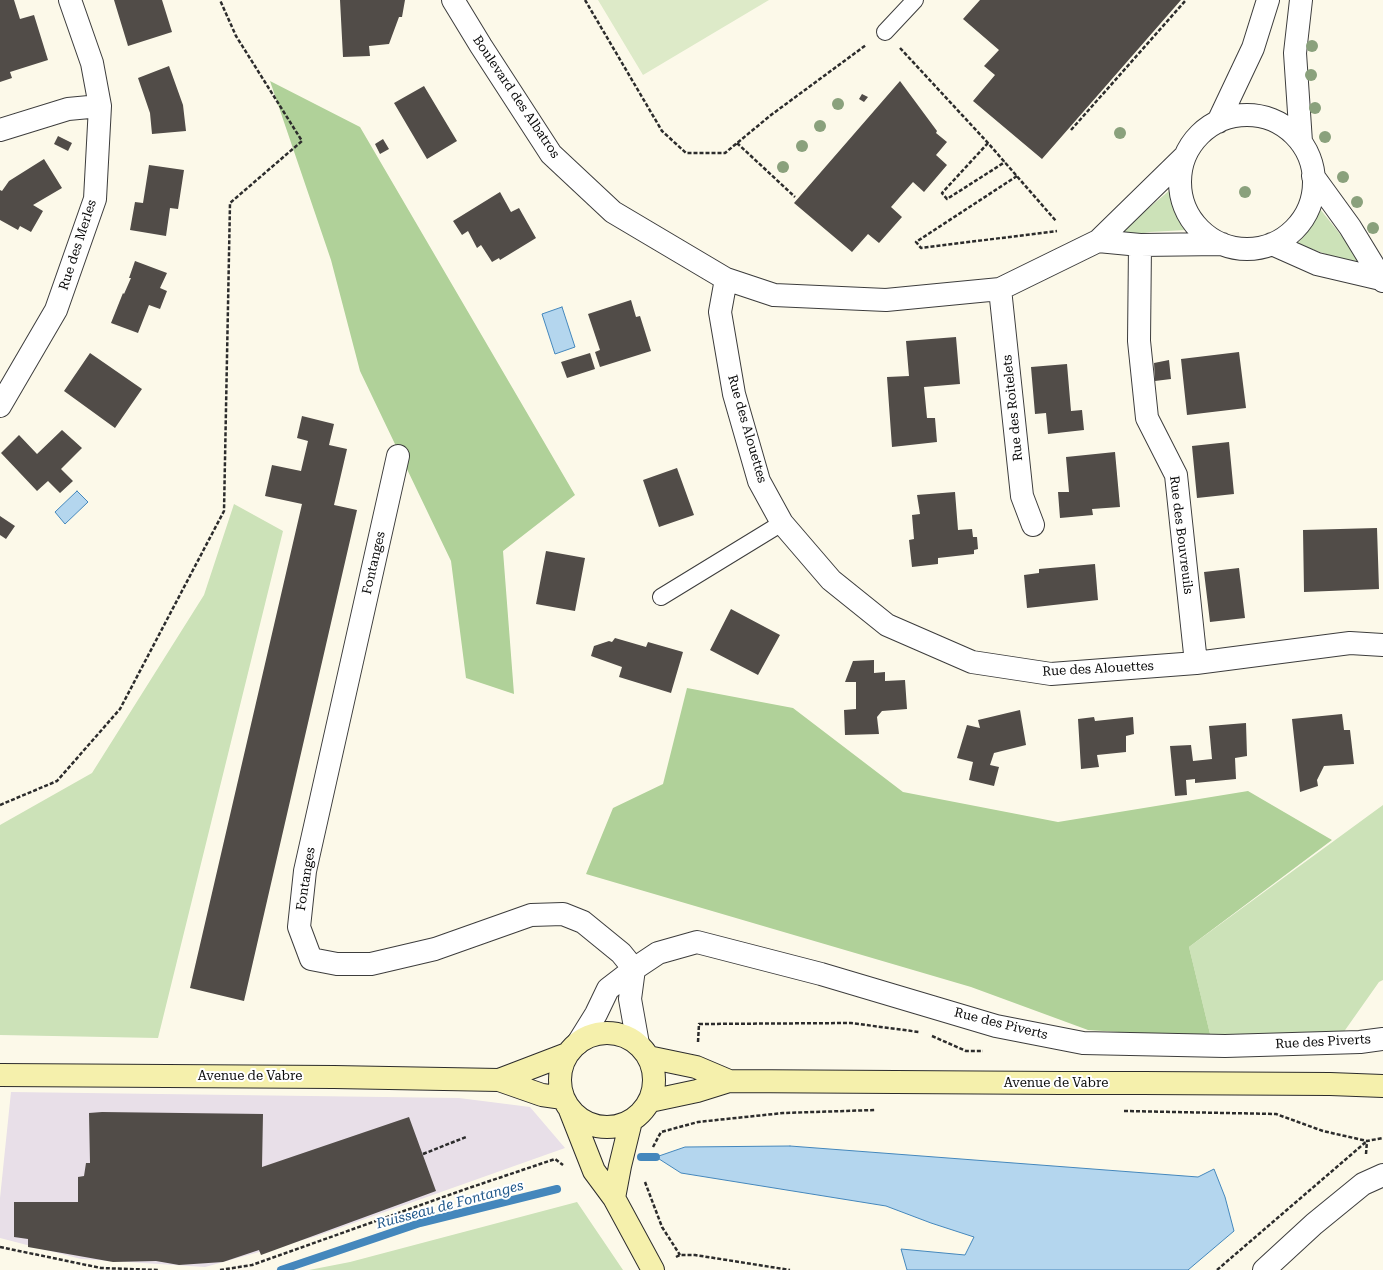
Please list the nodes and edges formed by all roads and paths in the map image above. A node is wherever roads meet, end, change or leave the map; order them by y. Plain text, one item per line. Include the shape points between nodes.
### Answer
1 (70, 0) edge
2 (220, 0) edge
3 (452, 0) edge
4 (585, 0) edge
5 (914, 0) edge
6 (1186, 0) edge
7 (1268, 0) edge
8 (1301, 0) edge
9 (885, 32) junction
10 (100, 106) junction
11 (1218, 122) junction
12 (0, 130) edge
13 (1071, 130) dead end
14 (1301, 142) junction
15 (737, 143) junction
16 (988, 143) junction
17 (1185, 156) junction
18 (1005, 162) junction
19 (1017, 176) junction
20 (1314, 176) junction
21 (795, 197) dead end
22 (1056, 221) dead end
23 (1063, 231) dead end
24 (1098, 241) junction
25 (1222, 244) junction
26 (1272, 244) junction
27 (1140, 245) junction
28 (726, 279) junction
29 (1382, 280) edge
30 (1000, 289) junction
31 (0, 406) edge
32 (398, 456) dead end
33 (782, 523) junction
34 (1033, 525) dead end
35 (661, 597) dead end
36 (1383, 645) edge
37 (1196, 664) junction
38 (0, 805) edge
39 (634, 969) junction
40 (996, 1026) junction
41 (925, 1033) dead end
42 (932, 1036) dead end
43 (1383, 1039) edge
44 (573, 1048) junction
45 (643, 1051) junction
46 (696, 1067) junction
47 (0, 1075) edge
48 (499, 1080) junction
49 (729, 1081) junction
50 (1383, 1086) edge
51 (697, 1091) junction
52 (650, 1101) junction
53 (567, 1104) junction
54 (883, 1110) dead end
55 (1118, 1111) dead end
56 (631, 1121) junction
57 (698, 1122) junction
58 (466, 1138) dead end
59 (1383, 1138) edge
60 (1367, 1140) junction
61 (423, 1154) dead end
62 (620, 1166) junction
63 (594, 1171) junction
64 (1383, 1175) edge
65 (643, 1177) dead end
66 (614, 1198) junction
67 (0, 1247) edge
68 (158, 1270) edge
69 (220, 1270) edge
70 (653, 1270) edge
71 (790, 1270) edge
72 (1217, 1270) edge
73 (1264, 1270) edge

1 - 10 street, Rue des Merles via 92,64
2 - 38 path via 236,36 302,141 230,203 224,511 120,709 57,781
3 - 28 street, Boulevard des Albatros via 551,154 613,212
4 - 15 path via 662,131 686,153 725,153
5 - 9 lane
6 - 13 path
7 - 11 street via 1253,48
8 - 14 street via 1295,53
9 - 15 path
9 - 16 path
10 - 12 street via 68,109
10 - 31 street, Rue des Merles via 95,199 56,310
11 - 14 street via 1232,116 1263,117 1278,122
11 - 17 street via 1193,142
14 - 20 street
15 - 21 path
16 - 18 path
16 - 18 path via 942,193 947,199
17 - 24 street, Boulevard des Albatros
17 - 25 street via 1181,190 1186,208 1206,235
18 - 19 path
19 - 22 path
19 - 23 path via 916,242 921,248
20 - 26 street via 1313,193 1308,209 1299,224 1287,236
20 - 29 street via 1350,227
24 - 27 street
24 - 30 street, Boulevard des Albatros
25 - 26 street via 1238,248
25 - 27 street
26 - 29 street via 1317,264
27 - 37 street, Rue des Bouvreuils via 1139,341 1148,418 1176,475
28 - 30 street, Boulevard des Albatros via 774,294 886,300
28 - 33 street, Rue des Alouettes via 720,312 734,394 759,480
30 - 34 street, Rue des Roitelets via 1022,496
32 - 39 street, Fontanges via 305,871 299,927 311,958 337,964 371,964 434,949 531,915 563,914 583,922 621,953
33 - 35 lane
33 - 37 street, Rue des Alouettes via 831,580 888,625 972,662 1050,674
36 - 37 street, Rue des Alouettes via 1350,643
39 - 40 street, Rue des Piverts via 658,953 697,942 821,974
39 - 44 street, Rue des Piverts via 608,990 596,1014
39 - 45 street via 630,998
40 - 42 path via 983,1051 966,1051
40 - 43 street, Rue des Piverts via 1083,1044 1225,1046
41 - 46 path via 851,1023 699,1024
44 - 45 main road via 593,1035 608,1033 624,1036
44 - 48 main road, Avenue de Vabre
44 - 53 main road via 561,1069 560,1085
45 - 46 main road, Avenue de Vabre
45 - 52 main road via 654,1072 654,1088
46 - 49 main road, Avenue de Vabre
47 - 48 main road, Avenue de Vabre
48 - 53 main road, Avenue de Vabre
49 - 50 main road, Avenue de Vabre
49 - 51 main road, Avenue de Vabre
51 - 52 main road, Avenue de Vabre
51 - 57 path
52 - 56 main road
53 - 56 main road via 580,1119 592,1125 606,1128
53 - 63 main road
54 - 57 path via 783,1113
55 - 60 path via 1276,1114 1323,1131
56 - 62 main road
57 - 62 path via 662,1132 644,1161
58 - 61 path
59 - 60 path
60 - 72 path
62 - 66 main road
63 - 66 main road
63 - 69 path via 576,1176 555,1159 252,1265
64 - 73 street via 1363,1184
65 - 71 path via 662,1227 680,1255 695,1255
66 - 70 main road
67 - 68 path via 101,1268

